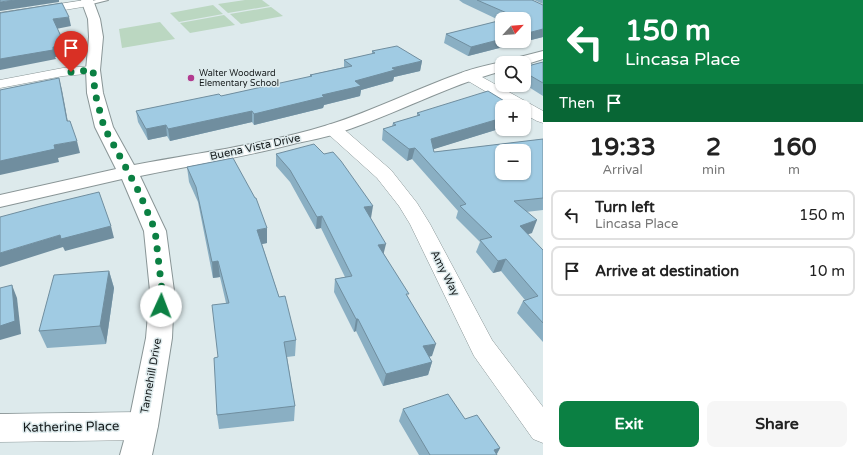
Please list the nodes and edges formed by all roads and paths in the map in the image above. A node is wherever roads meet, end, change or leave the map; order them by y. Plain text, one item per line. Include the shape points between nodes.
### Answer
1 (93, 1) edge
2 (0, 17) edge
3 (543, 55) edge
4 (531, 58) edge
5 (495, 68) edge
6 (93, 70) junction
7 (468, 75) junction
8 (0, 84) edge
9 (543, 118) edge
10 (334, 129) junction
11 (128, 172) junction
12 (0, 201) edge
13 (143, 426) junction
14 (0, 428) edge
15 (543, 428) edge
16 (136, 455) edge

1 - 2 street
1 - 6 street, Tannehill Drive via 96,37
3 - 4 street
5 - 7 street, Buena Vista Drive
6 - 8 street via 63,72
6 - 11 street, Tannehill Drive via 95,93 104,127
7 - 9 street
7 - 10 street, Buena Vista Drive via 382,112
10 - 11 street, Buena Vista Drive via 273,144
10 - 15 street, Amy Way via 384,174 407,203 483,348
11 - 12 street, Buena Vista Drive
11 - 13 street, Tannehill Drive via 155,230 162,291 158,338
13 - 14 street, Katherine Place
13 - 16 street, Tannehill Drive

